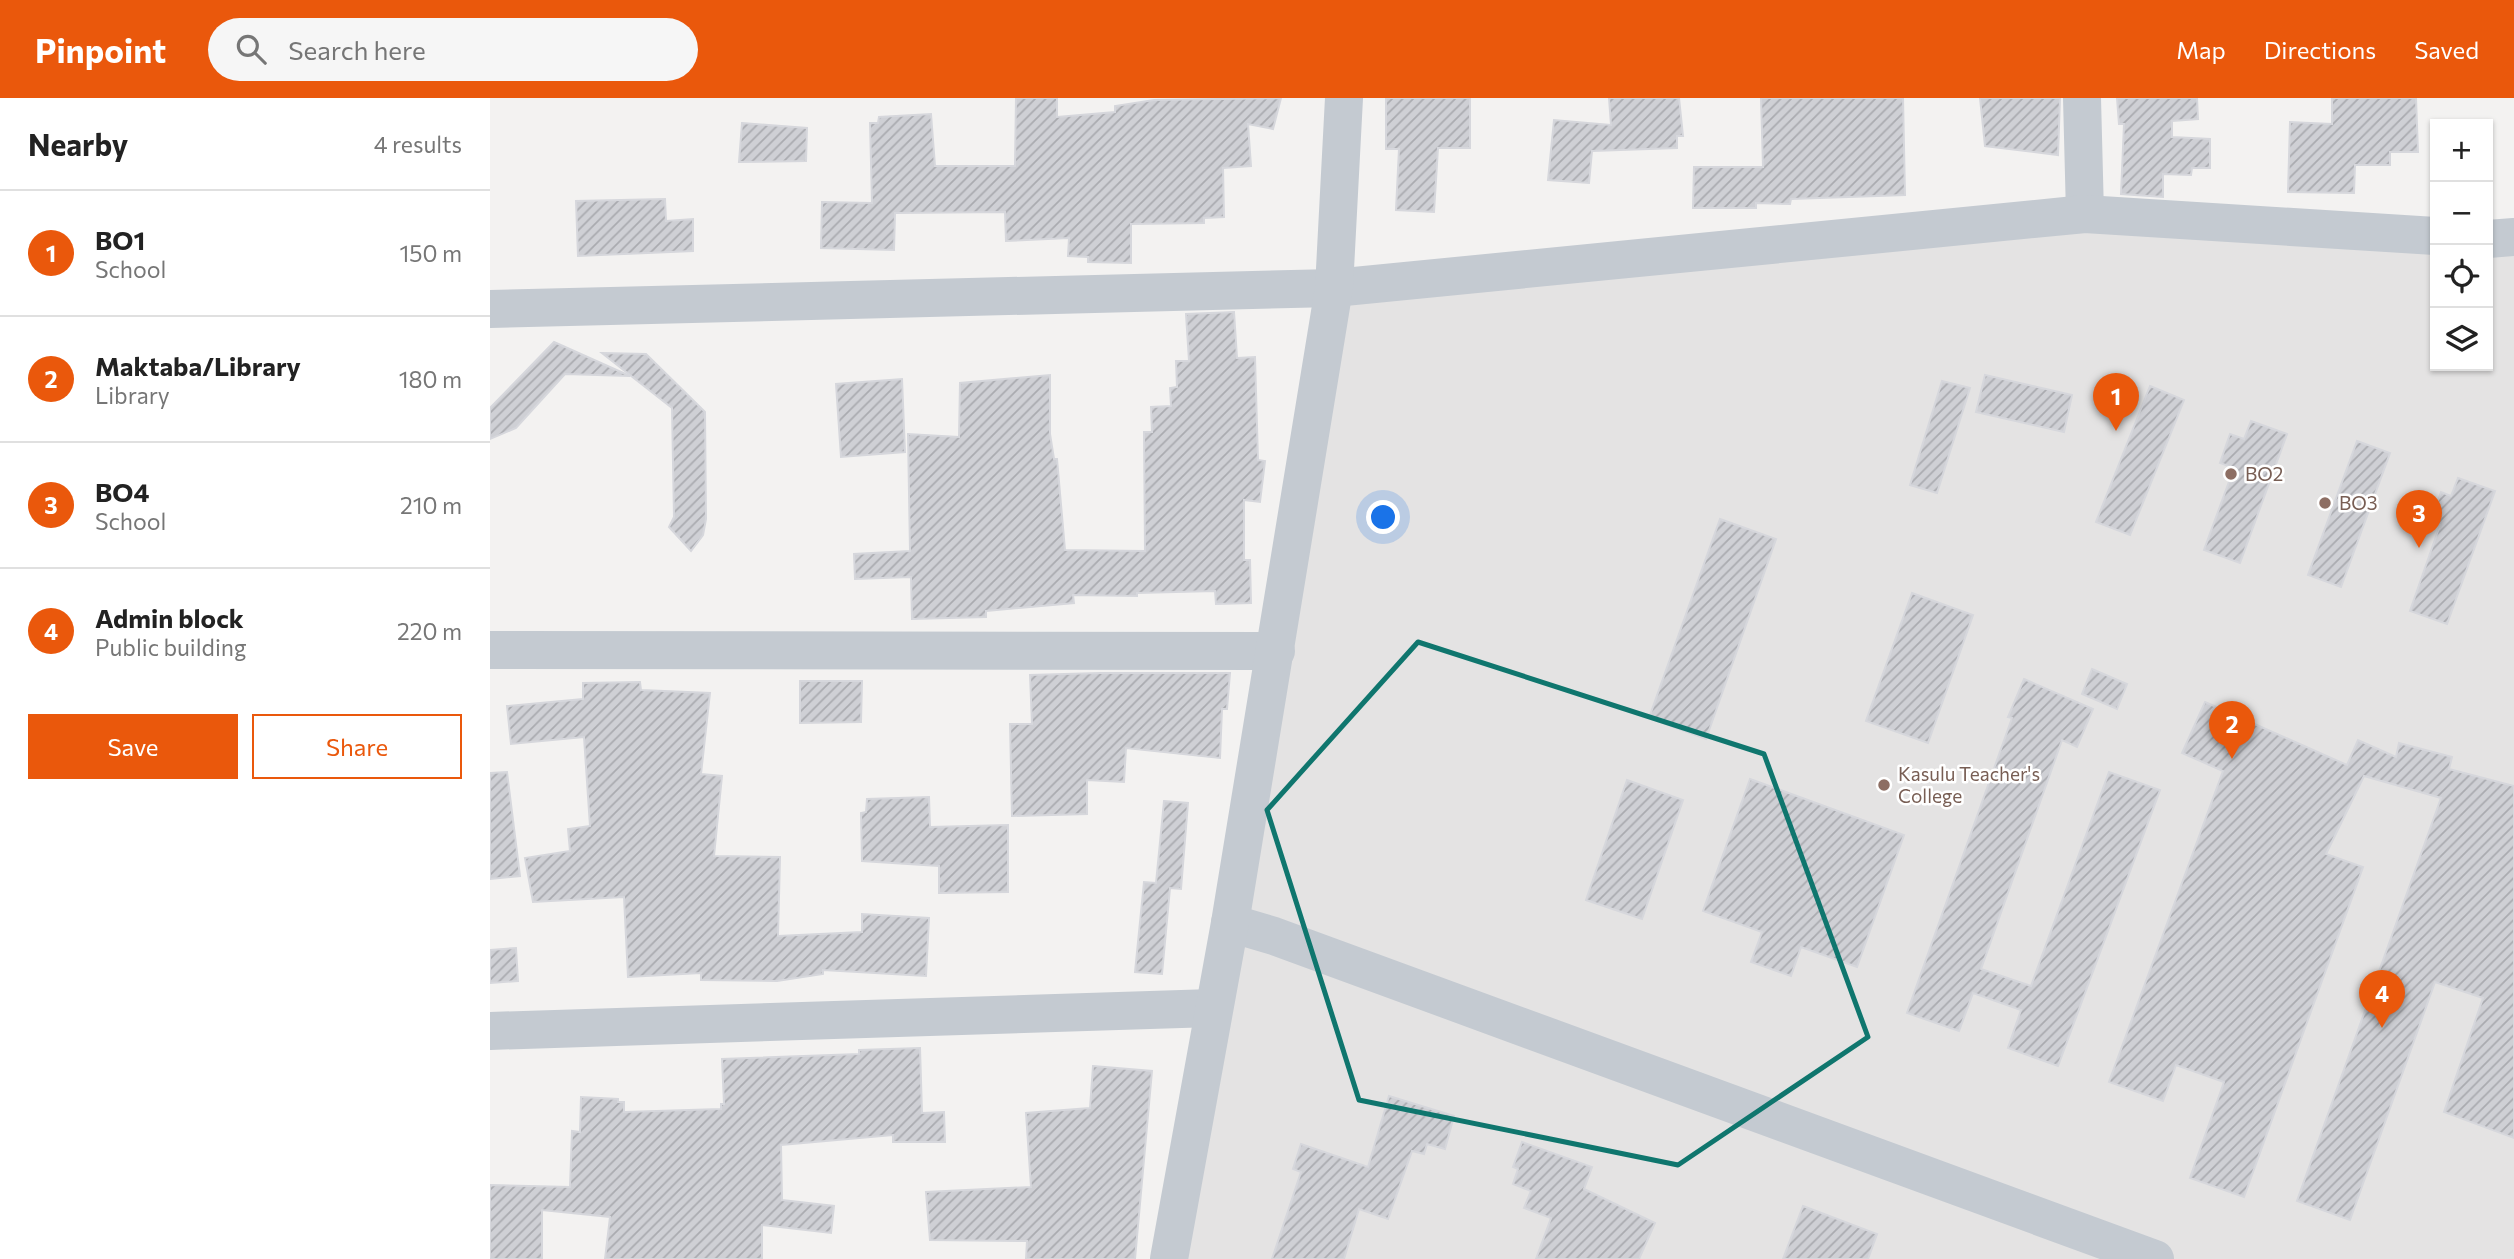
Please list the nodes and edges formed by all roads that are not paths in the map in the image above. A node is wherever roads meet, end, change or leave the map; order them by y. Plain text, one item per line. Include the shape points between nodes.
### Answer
1 (1344, 98) edge
2 (2082, 98) edge
3 (2085, 215) junction
4 (2430, 236) edge
5 (2514, 237) edge
6 (2493, 239) edge
7 (1334, 288) junction
8 (490, 309) edge
9 (490, 650) edge
10 (1276, 651) junction
11 (1230, 922) junction
12 (1213, 1007) junction
13 (490, 1031) edge
14 (1169, 1259) edge
15 (2155, 1259) edge

1 - 7 street
2 - 3 street
3 - 4 street
3 - 7 street
5 - 6 street
7 - 8 street
7 - 10 street
9 - 10 street
10 - 11 street
11 - 12 street
11 - 15 street
12 - 13 street
12 - 14 street

